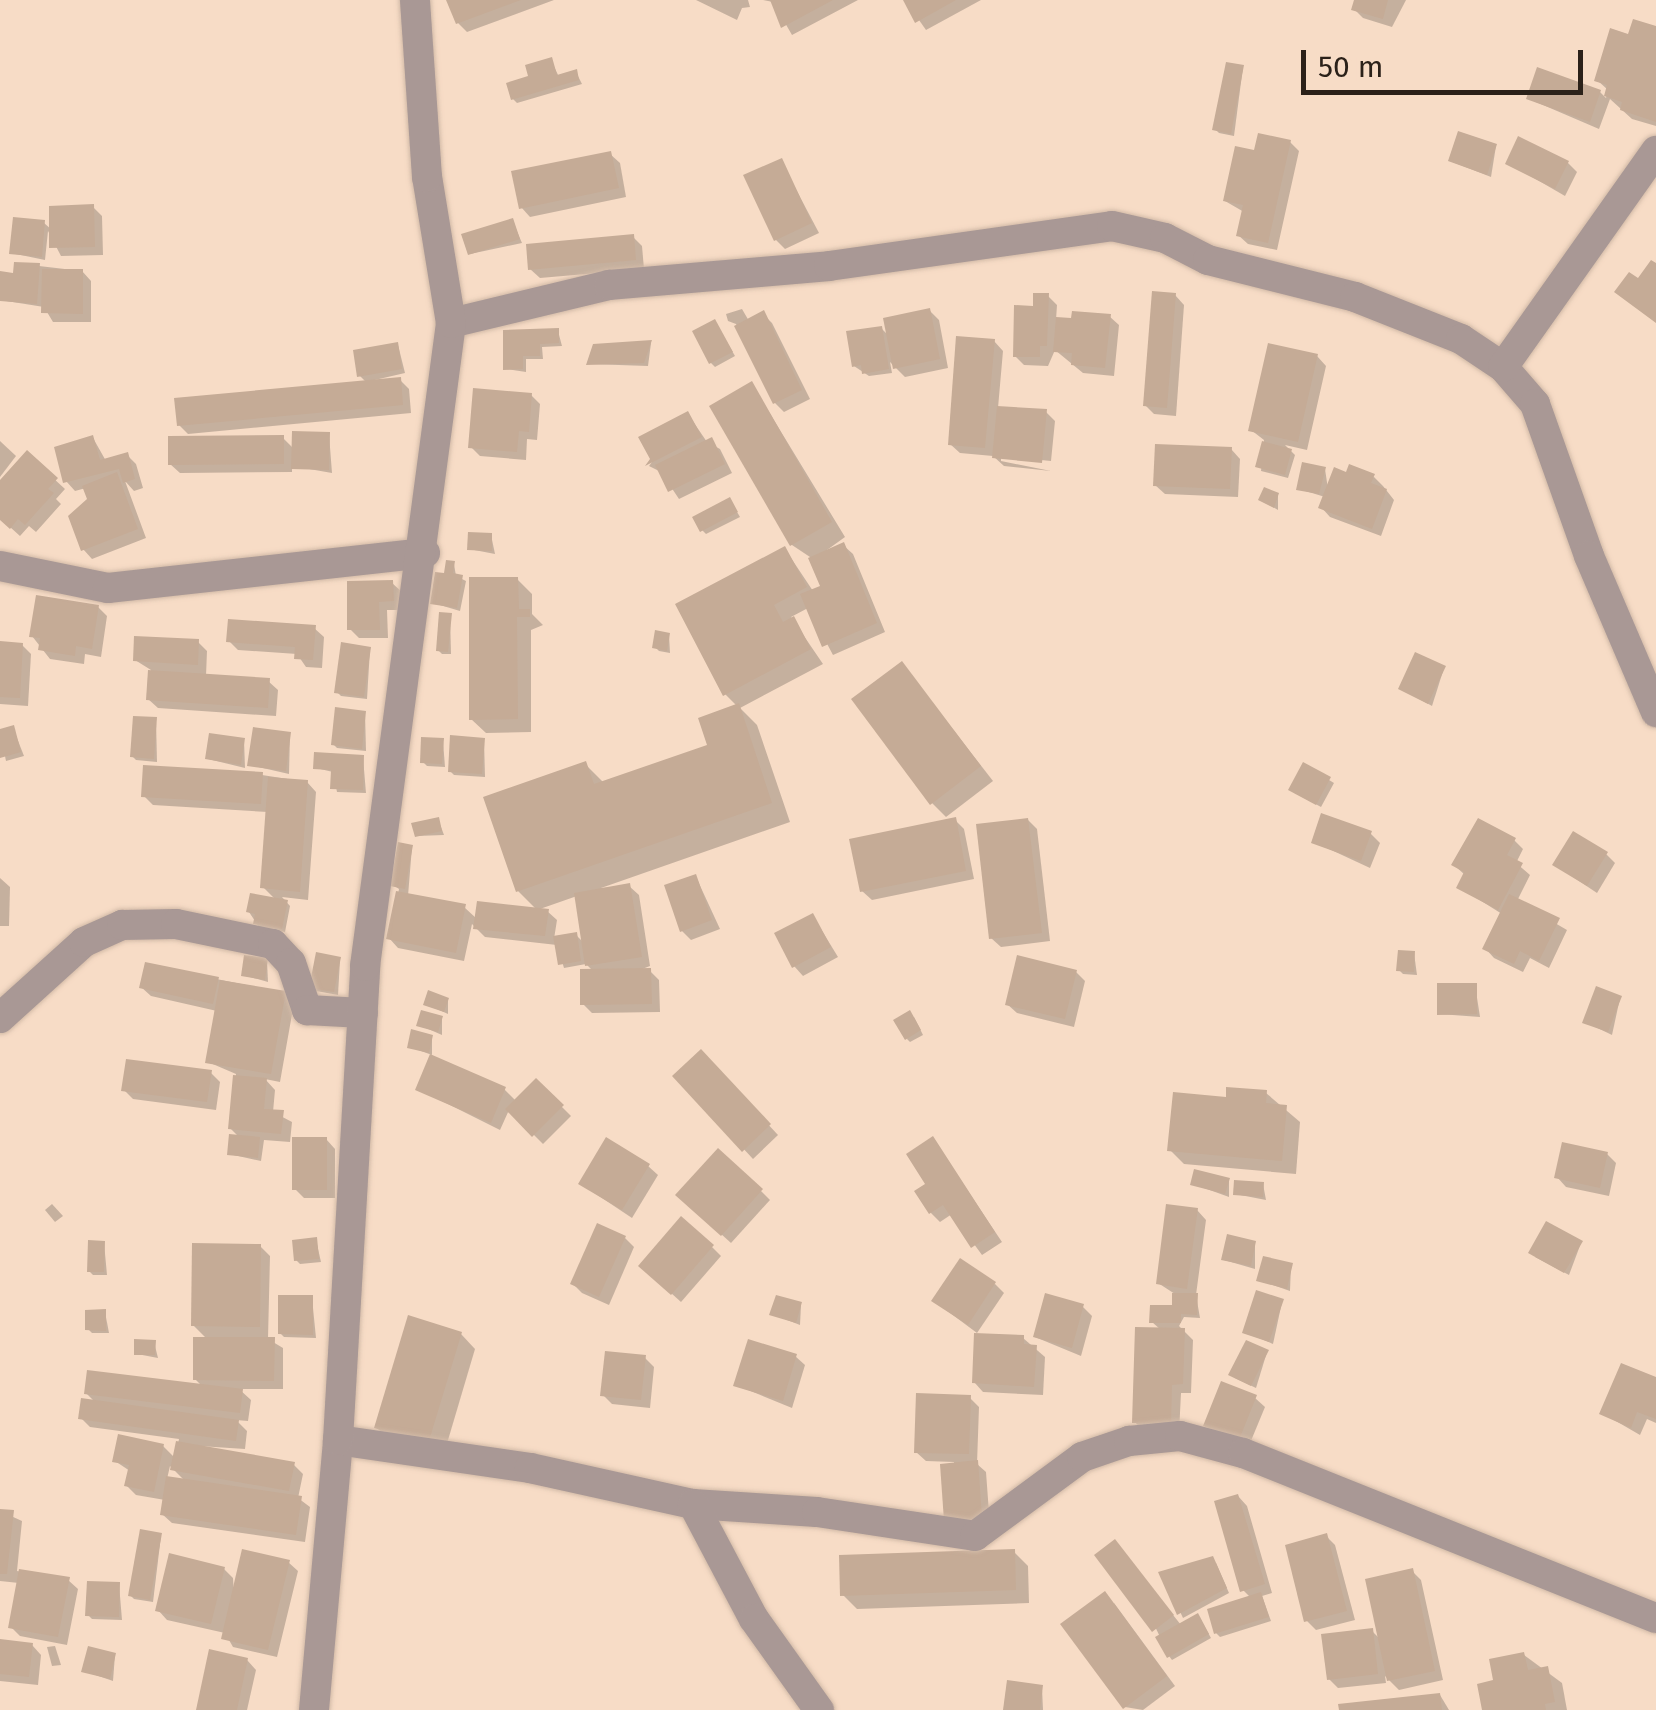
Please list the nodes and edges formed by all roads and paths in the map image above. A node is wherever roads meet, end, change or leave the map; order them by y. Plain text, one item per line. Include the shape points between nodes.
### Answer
1 (415, 0) edge
2 (1656, 151) edge
3 (451, 323) junction
4 (1503, 367) junction
5 (425, 553) junction
6 (0, 566) edge
7 (1656, 712) edge
8 (363, 1013) junction
9 (0, 1018) edge
10 (338, 1440) junction
11 (692, 1504) junction
12 (1656, 1618) edge
13 (314, 1710) edge
14 (819, 1710) edge

1 - 3 street via 427,177
2 - 4 street
3 - 4 street via 610,285 829,266 1112,226 1165,238 1208,260 1355,297 1461,339
3 - 5 street
4 - 7 street via 1535,404 1589,556
5 - 6 street via 108,588
5 - 8 street
8 - 9 street via 307,1010 292,963 273,944 158,924 122,925 84,942
8 - 10 street
10 - 11 street via 530,1468
10 - 13 street
11 - 12 street via 818,1512 975,1536 1082,1458 1128,1440 1180,1436 1243,1453
11 - 14 street via 754,1619

